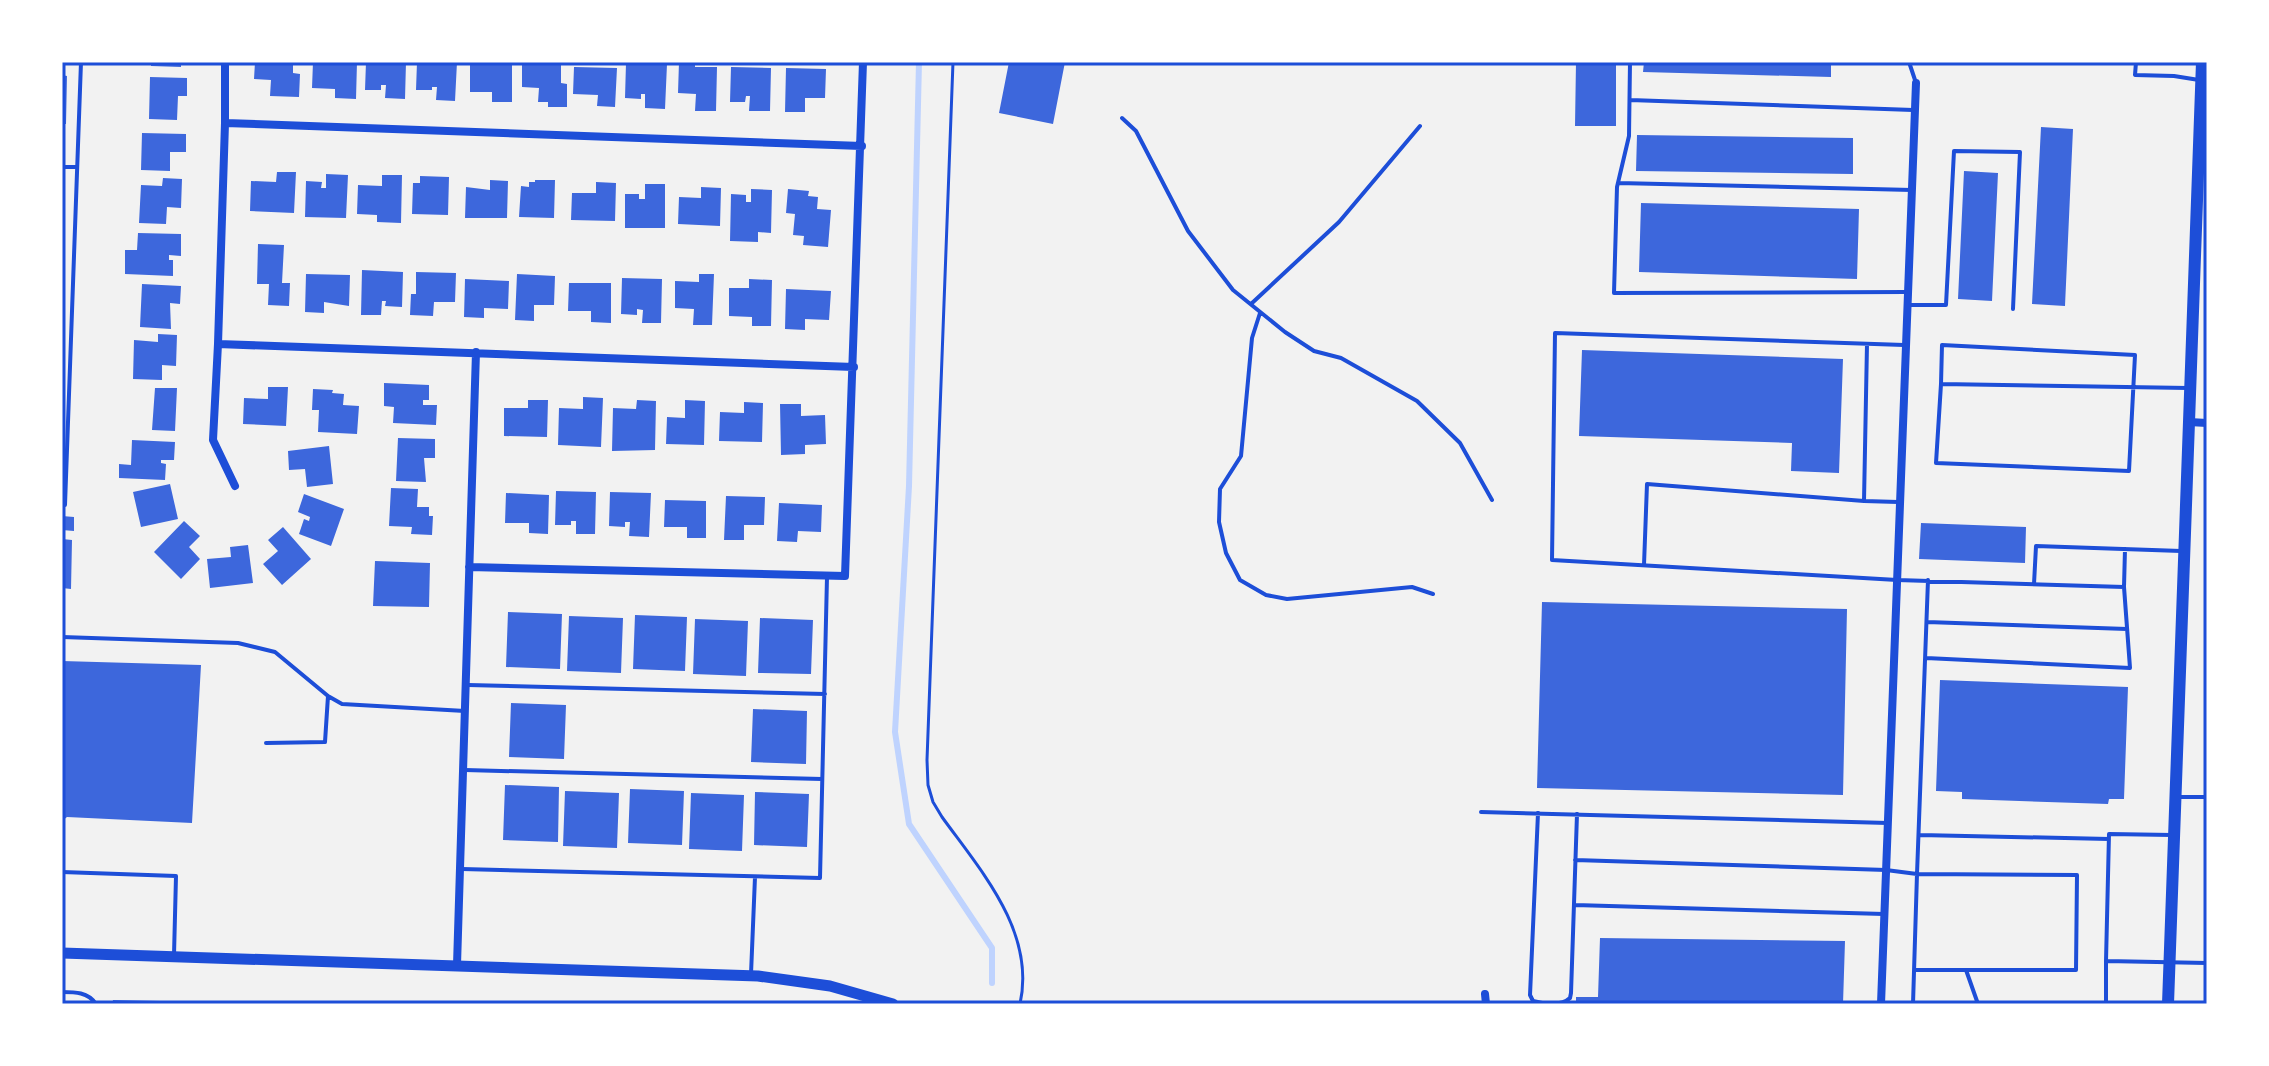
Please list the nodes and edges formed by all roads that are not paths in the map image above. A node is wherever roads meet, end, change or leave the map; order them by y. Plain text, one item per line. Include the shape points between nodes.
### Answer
1 (81, 62) edge
2 (225, 62) edge
3 (863, 62) edge
4 (1630, 62) edge
5 (1909, 62) edge
6 (2136, 62) edge
7 (2202, 62) edge
8 (2204, 80) edge
9 (1916, 83) joint
10 (1630, 100) junction
11 (1915, 110) junction
12 (1122, 118) dead end
13 (225, 123) junction
14 (1420, 126) dead end
15 (862, 146) junction
16 (62, 167) edge
17 (77, 167) junction
18 (1618, 183) junction
19 (1912, 190) junction
20 (1908, 292) junction
21 (1251, 304) junction
22 (1908, 305) junction
23 (2013, 309) dead end
24 (62, 310) edge
25 (72, 310) junction
26 (1260, 312) junction
27 (218, 344) junction
28 (1867, 344) junction
29 (1906, 345) junction
30 (476, 352) junction
31 (854, 367) junction
32 (1941, 384) junction
33 (2133, 387) junction
34 (2190, 388) junction
35 (2189, 422) junction
36 (2207, 423) edge
37 (235, 486) dead end
38 (1492, 500) dead end
39 (1864, 501) junction
40 (1900, 502) junction
41 (62, 505) edge
42 (2125, 549) junction
43 (2184, 551) junction
44 (1644, 565) junction
45 (469, 567) junction
46 (827, 576) junction
47 (1897, 580) junction
48 (1928, 580) junction
49 (2034, 584) junction
50 (2124, 587) junction
51 (1433, 594) dead end
52 (1927, 622) junction
53 (2127, 629) junction
54 (62, 637) edge
55 (1926, 658) junction
56 (465, 685) junction
57 (825, 694) junction
58 (328, 696) junction
59 (465, 711) junction
60 (266, 743) dead end
61 (463, 770) junction
62 (822, 779) junction
63 (2176, 797) junction
64 (2207, 797) edge
65 (1481, 812) dead end
66 (1538, 813) junction
67 (1577, 814) junction
68 (1888, 823) junction
69 (1919, 835) junction
70 (2175, 835) junction
71 (2109, 839) junction
72 (1575, 860) junction
73 (460, 869) junction
74 (1886, 870) junction
75 (62, 872) edge
76 (1917, 874) junction
77 (755, 877) junction
78 (1574, 905) junction
79 (1884, 914) junction
80 (62, 953) edge
81 (174, 957) junction
82 (2106, 961) junction
83 (2169, 962) junction
84 (2207, 963) edge
85 (457, 965) junction
86 (1914, 970) junction
87 (1966, 970) junction
88 (751, 976) junction
89 (62, 992) edge
90 (96, 1004) edge
91 (893, 1004) edge
92 (1881, 1004) edge
93 (1913, 1004) edge
94 (1978, 1004) edge
95 (2106, 1004) edge
96 (2168, 1004) edge

1 - 17 lane
2 - 13 street
3 - 15 street
4 - 10 lane
5 - 9 lane
6 - 8 lane via 2135,75
7 - 8 main road
8 - 34 main road
9 - 11 street
10 - 11 lane
10 - 18 lane via 1629,136
11 - 19 street
12 - 21 lane via 1136,131 1188,231 1233,290
13 - 15 street
13 - 27 street
14 - 21 lane via 1339,222
15 - 31 street
16 - 17 lane
17 - 25 lane
18 - 19 lane
18 - 20 lane via 1614,293
19 - 20 street
20 - 22 street
21 - 26 lane
22 - 23 lane via 1946,305 1954,151 2020,152
22 - 29 street
24 - 25 lane
25 - 41 lane
26 - 38 lane via 1314,351 1341,358 1417,401 1460,443
26 - 51 lane via 1252,338 1241,456 1220,489 1219,522 1240,580 1266,595 1287,599 1412,587
27 - 30 street
27 - 37 street via 213,440
28 - 29 lane
28 - 39 lane
28 - 44 lane via 1555,333 1552,560
29 - 40 street
30 - 31 street
30 - 45 street
31 - 46 street via 845,576
32 - 33 lane
32 - 33 lane via 1942,345 2135,355
32 - 33 lane via 1936,463 2129,471
33 - 34 lane
34 - 35 main road
35 - 36 street
35 - 43 main road
39 - 40 lane
39 - 44 lane via 1647,484
40 - 47 street
42 - 43 lane
42 - 49 lane via 2036,546
42 - 50 lane
43 - 63 main road
44 - 47 lane
45 - 46 street
45 - 56 street
46 - 57 lane
47 - 48 lane
47 - 68 street
48 - 49 lane
48 - 52 lane
49 - 50 lane
50 - 53 lane
52 - 53 lane
52 - 55 lane
53 - 55 lane via 2130,668
54 - 58 lane via 238,643 275,652
55 - 69 lane
56 - 57 lane
56 - 59 street
57 - 62 lane
58 - 59 lane via 342,704
58 - 60 lane via 325,742
59 - 61 street
61 - 62 lane
61 - 73 street
62 - 77 lane via 820,878
63 - 64 lane
63 - 70 main road
65 - 66 lane
66 - 67 lane
66 - 78 lane via 1533,1001 1562,1003 1570,998
67 - 68 lane
67 - 72 lane
68 - 74 street
69 - 71 lane
69 - 76 lane
70 - 71 lane via 2109,834
70 - 83 main road
71 - 82 lane
72 - 74 lane
72 - 78 lane
73 - 77 lane
73 - 85 street
74 - 76 lane
74 - 79 street
75 - 81 lane via 176,876
76 - 86 lane
76 - 87 lane via 2077,875 2076,970
77 - 88 lane
78 - 79 lane
79 - 92 street
80 - 81 street
81 - 85 street
82 - 83 lane
82 - 95 lane
83 - 84 lane
83 - 96 main road
85 - 88 street
86 - 87 lane
86 - 93 lane
87 - 94 lane
88 - 91 street via 830,986
89 - 90 lane via 79,992

